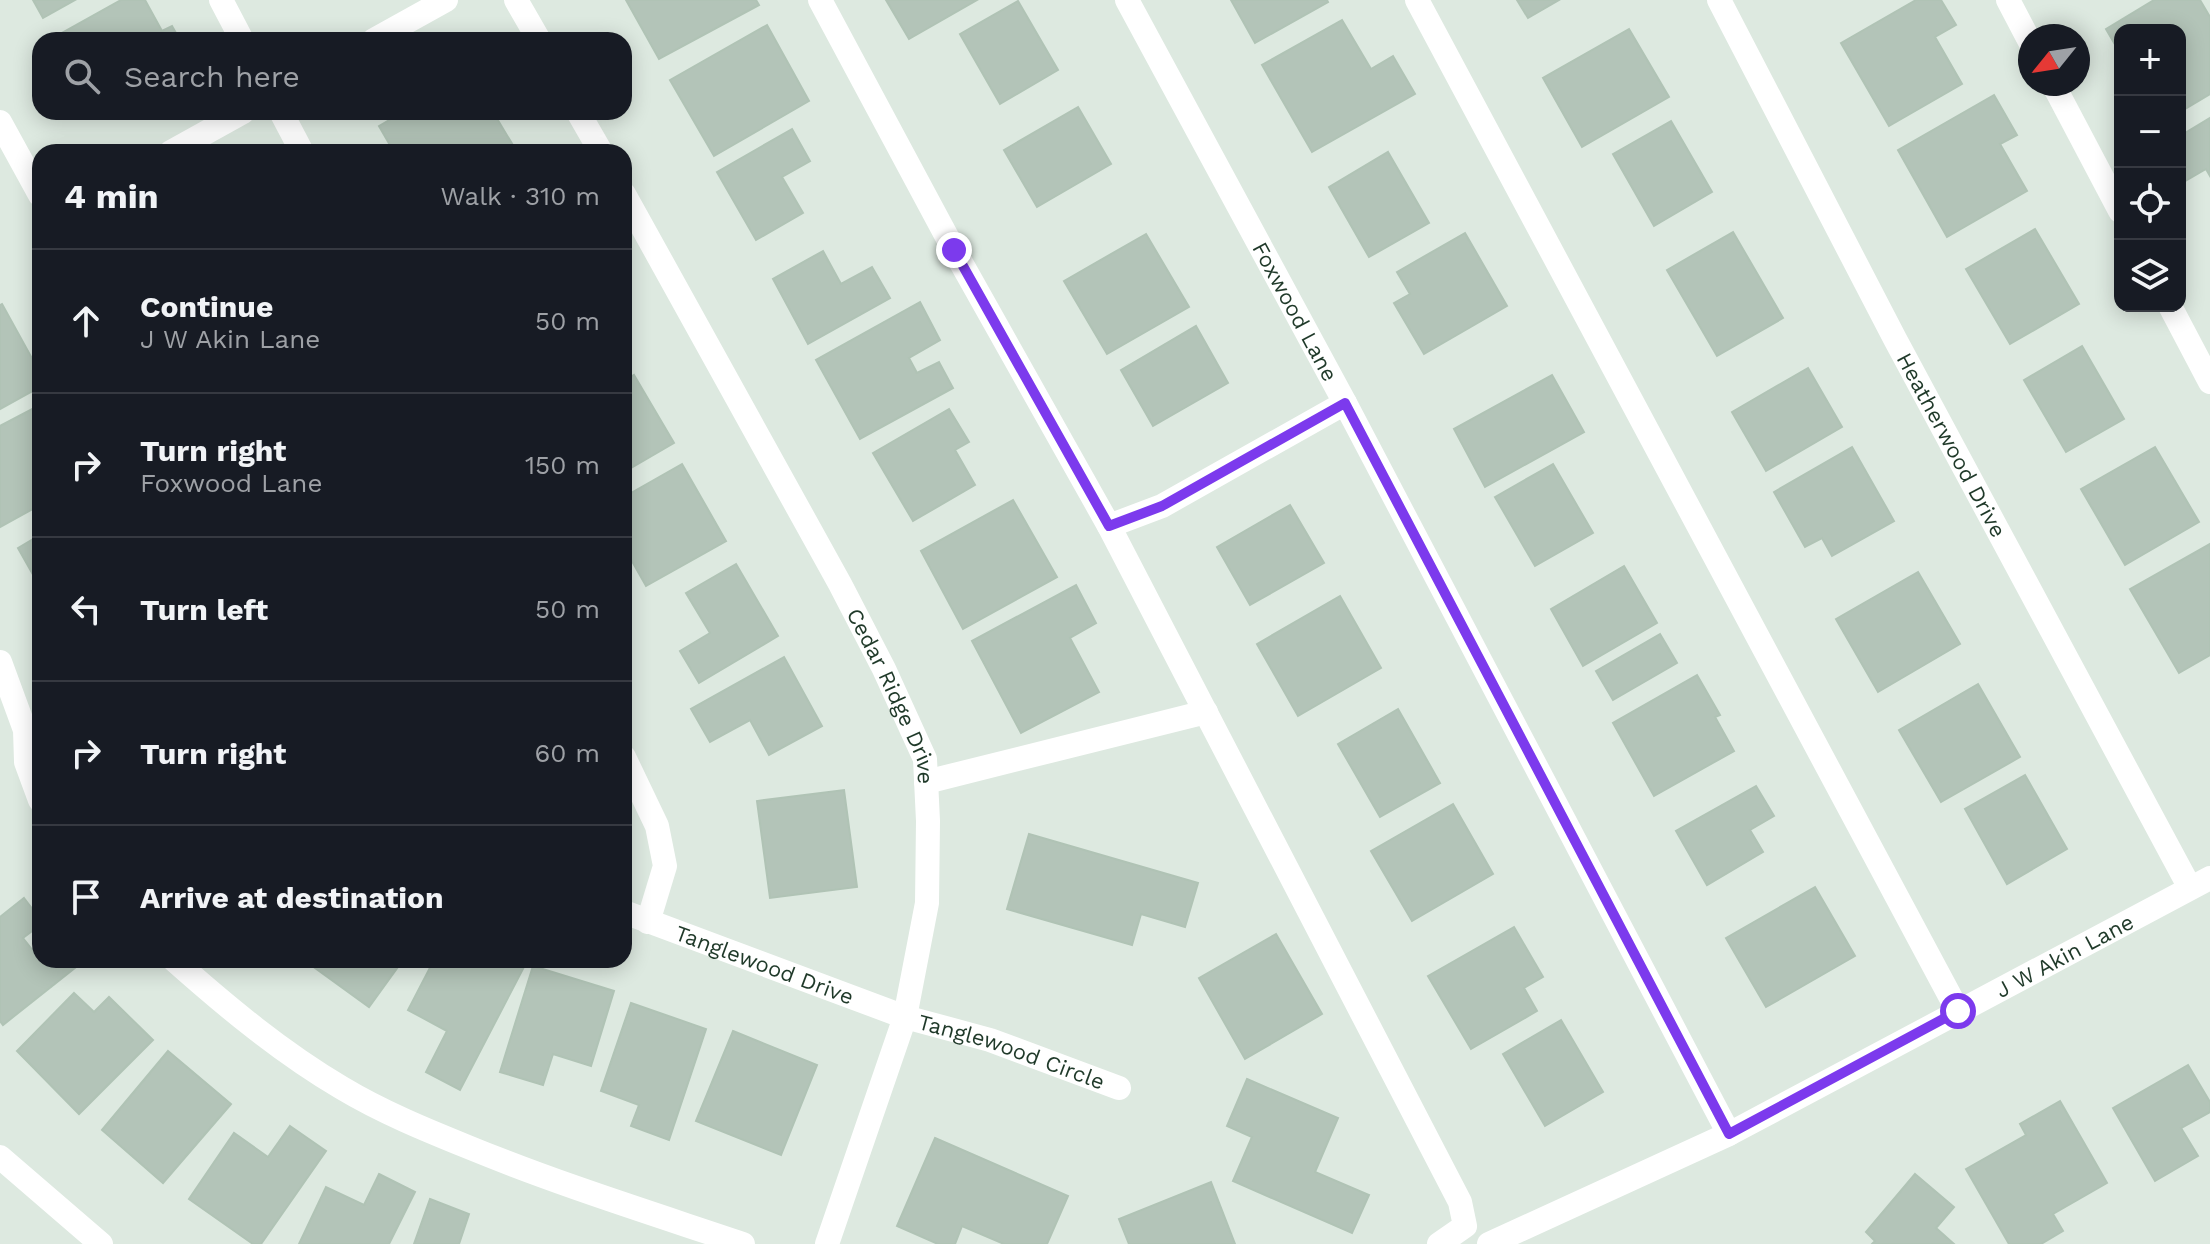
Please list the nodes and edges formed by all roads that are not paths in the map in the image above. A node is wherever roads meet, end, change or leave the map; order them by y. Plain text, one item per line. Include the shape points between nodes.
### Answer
1 (221, 0) edge
2 (446, 0) edge
3 (516, 0) edge
4 (820, 0) edge
5 (1127, 0) edge
6 (1417, 0) edge
7 (1719, 0) edge
8 (2008, 0) edge
9 (2021, 24) edge
10 (238, 32) edge
11 (388, 32) edge
12 (534, 32) edge
13 (2059, 96) edge
14 (229, 120) edge
15 (285, 120) edge
16 (583, 120) edge
17 (0, 122) edge
18 (185, 144) edge
19 (298, 144) edge
20 (596, 144) edge
21 (32, 180) edge
22 (2114, 200) edge
23 (632, 208) edge
24 (2173, 312) edge
25 (2210, 382) edge
26 (1345, 403) junction
27 (1109, 526) junction
28 (0, 662) edge
29 (1206, 712) junction
30 (632, 774) edge
31 (32, 778) edge
32 (926, 782) junction
33 (2200, 883) edge
34 (632, 915) edge
35 (648, 922) junction
36 (183, 968) edge
37 (1958, 1011) junction
38 (905, 1017) junction
39 (1119, 1088) dead end
40 (1729, 1134) junction
41 (0, 1157) edge
42 (101, 1244) edge
43 (743, 1244) edge
44 (827, 1244) edge
45 (1439, 1244) edge
46 (1489, 1244) edge

1 - 10 street
2 - 11 street
3 - 12 street
4 - 27 street
5 - 26 street, Foxwood Lane
6 - 37 street
7 - 33 street, Heatherwood Drive via 1902,353
8 - 9 street
13 - 22 street
14 - 18 street
15 - 19 street
16 - 20 street
17 - 21 street
23 - 32 street, Cedar Ridge Drive via 884,669 925,759
24 - 25 street
26 - 27 street via 1162,506
26 - 40 street, Foxwood Lane
27 - 29 street
28 - 31 street via 25,730
29 - 32 street
29 - 45 street via 1460,1202 1465,1226
30 - 35 street via 657,826 665,866
32 - 38 street, Cedar Ridge Drive via 927,903
33 - 37 street, J W Akin Lane
34 - 35 street, Tanglewood Drive
35 - 38 street, Tanglewood Drive
36 - 43 street via 288,1054 344,1090 421,1128 517,1167
37 - 40 street, J W Akin Lane
38 - 39 street, Tanglewood Circle via 990,1040
38 - 44 street, Cedar Ridge Drive
40 - 46 street, J W Akin Lane
41 - 42 street

